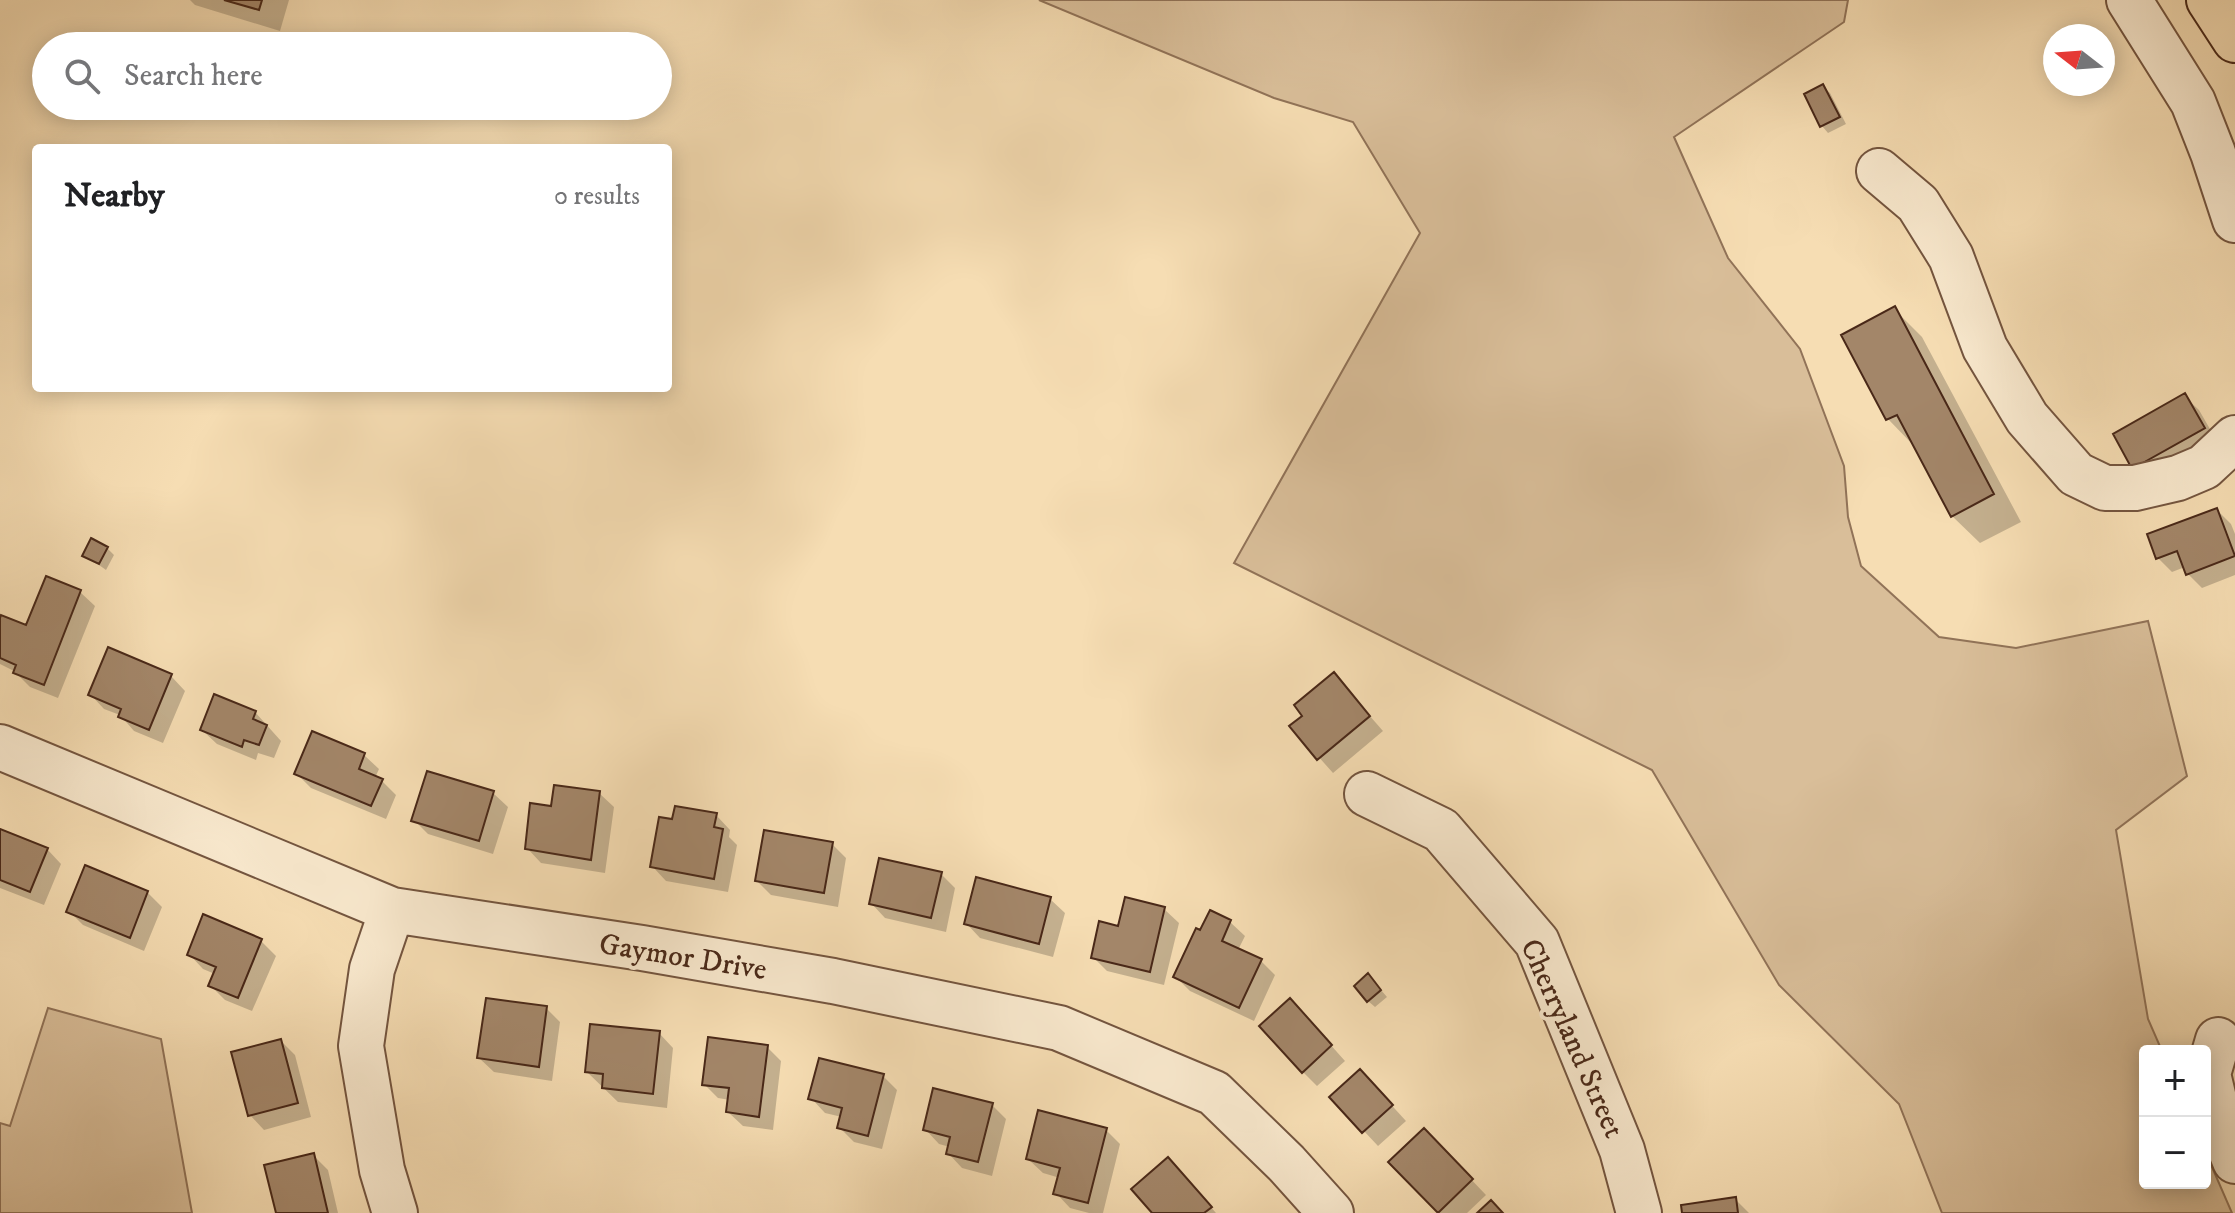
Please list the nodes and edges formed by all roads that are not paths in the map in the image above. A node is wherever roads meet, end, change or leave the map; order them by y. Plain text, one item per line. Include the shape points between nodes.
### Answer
1 (2129, 0) edge
2 (2209, 0) edge
3 (2235, 40) edge
4 (1879, 171) dead end
5 (2235, 220) edge
6 (2235, 438) edge
7 (0, 747) edge
8 (1367, 794) dead end
9 (392, 910) junction
10 (2218, 1040) dead end
11 (2235, 1161) edge
12 (395, 1213) edge
13 (1331, 1213) edge
14 (1639, 1213) edge

1 - 5 street via 2193,102
2 - 3 main road
4 - 6 street via 1918,204 1951,257 1985,348 2027,418 2076,474 2105,488 2135,488 2204,467
7 - 9 street, Gaymor Drive
8 - 14 street, Cherryland Street via 1441,830 1537,942 1622,1150
9 - 12 street via 372,969 361,1046 382,1170
9 - 13 street, Gaymor Drive via 833,981 1059,1028 1214,1093
10 - 11 street via 2208,1074

